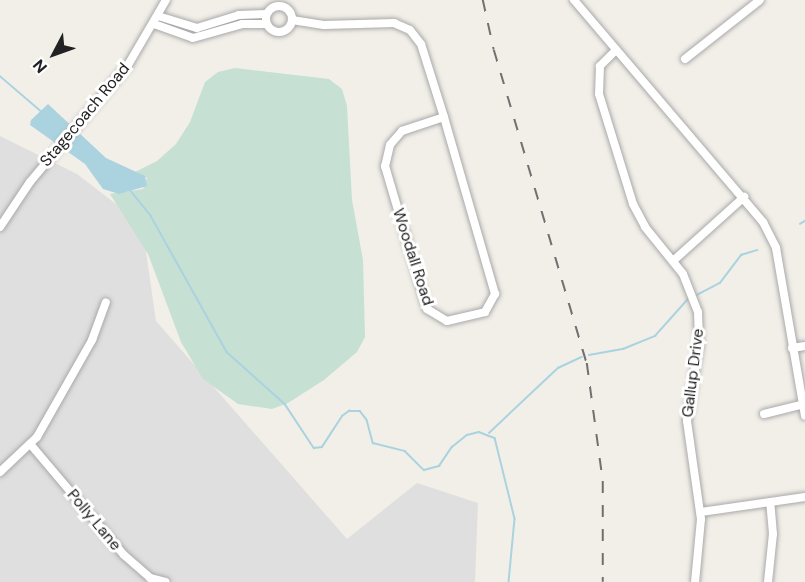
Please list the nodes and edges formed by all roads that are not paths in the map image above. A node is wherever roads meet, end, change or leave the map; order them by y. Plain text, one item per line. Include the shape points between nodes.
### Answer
1 (166, 0) edge
2 (574, 0) edge
3 (760, 0) edge
4 (266, 14) junction
5 (156, 20) junction
6 (292, 20) junction
7 (266, 24) junction
8 (616, 50) junction
9 (685, 59) dead end
10 (444, 117) junction
11 (744, 197) junction
12 (0, 227) edge
13 (673, 261) junction
14 (106, 302) dead end
15 (805, 346) edge
16 (792, 348) junction
17 (801, 405) junction
18 (764, 414) dead end
19 (805, 416) edge
20 (31, 445) junction
21 (0, 472) edge
22 (805, 496) edge
23 (770, 502) junction
24 (701, 512) junction
25 (166, 582) edge
26 (695, 582) edge
27 (768, 582) edge

1 - 5 street, Stagecoach Road
2 - 8 street
3 - 9 street
4 - 5 street, Woodall Road via 239,15 197,28
4 - 6 street, Woodall Road via 272,7 282,5 290,11
4 - 7 street
5 - 7 street, Woodall Road via 193,38 242,24
5 - 12 street, Stagecoach Road via 128,65
6 - 7 street, Woodall Road via 280,32
6 - 10 street, Woodall Road via 324,25 390,22 407,28 421,44
8 - 11 street
8 - 13 street, Gallup Drive via 600,66 599,94 638,217
10 - 10 street, Woodall Road via 495,294 485,312 447,321 427,309 385,166 390,145 402,131
11 - 13 street
11 - 16 street via 776,248
13 - 24 street, Gallup Drive via 691,287 698,312 699,345 687,421
14 - 20 street via 92,340
15 - 16 street
16 - 17 street
17 - 18 street
17 - 19 street
20 - 21 street
20 - 25 street, Polly Lane via 124,555 150,578
22 - 23 street
23 - 24 street
23 - 27 street via 773,534
24 - 26 street, Gallup Drive

